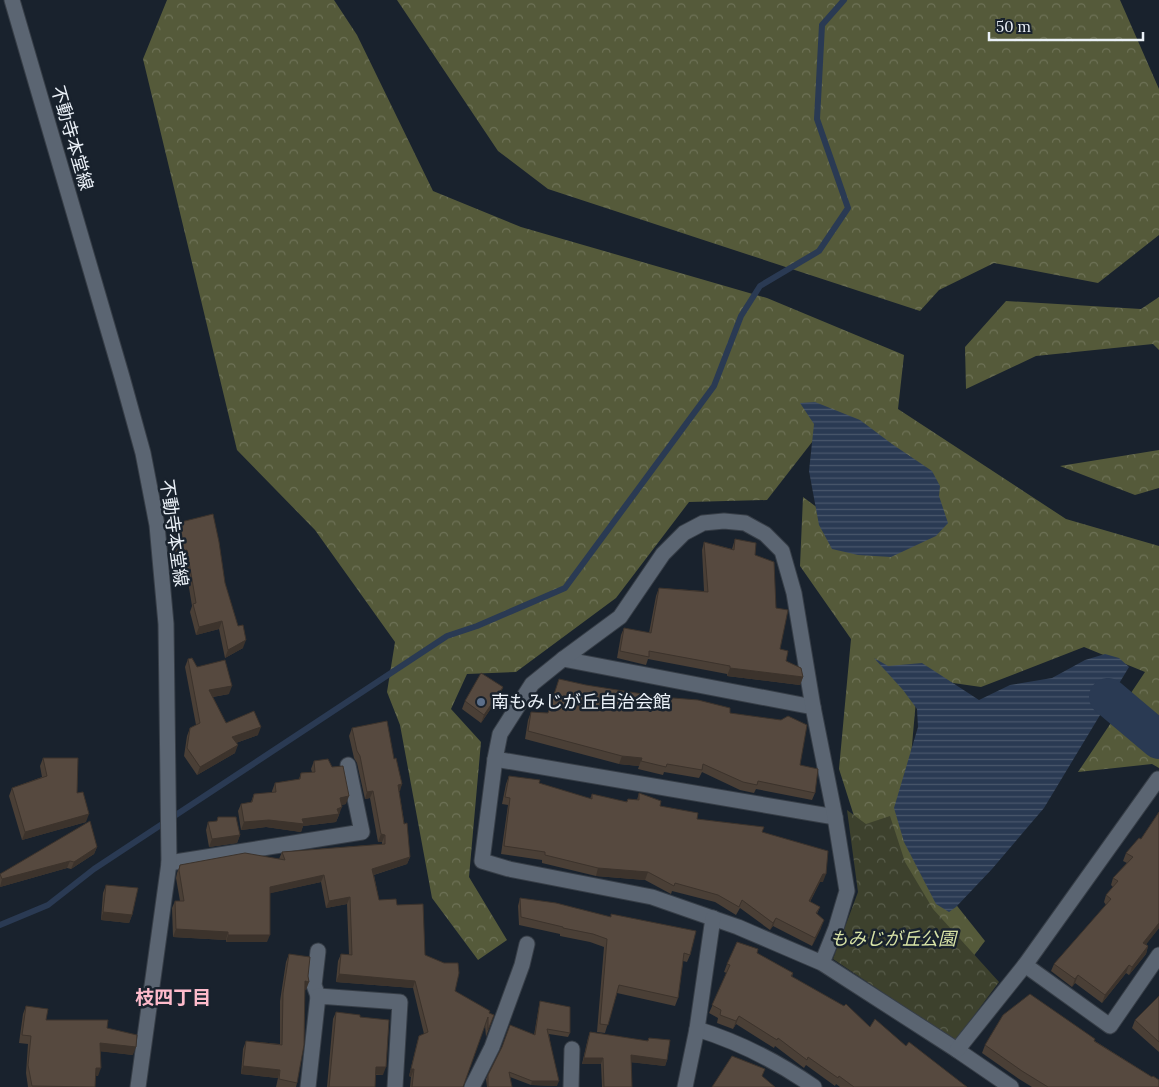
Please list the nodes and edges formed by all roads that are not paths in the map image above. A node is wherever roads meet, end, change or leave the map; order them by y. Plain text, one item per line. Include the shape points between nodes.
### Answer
1 (12, 0) edge
2 (563, 659) junction
3 (813, 707) junction
4 (495, 760) junction
5 (348, 765) dead end
6 (1159, 780) edge
7 (835, 817) junction
8 (169, 863) junction
9 (712, 918) junction
10 (527, 944) dead end
11 (318, 950) dead end
12 (1159, 955) edge
13 (822, 964) junction
14 (1025, 965) junction
15 (318, 996) junction
16 (697, 1029) junction
17 (572, 1049) dead end
18 (957, 1050) junction
19 (138, 1087) edge
20 (308, 1087) edge
21 (395, 1087) edge
22 (472, 1087) edge
23 (572, 1087) edge
24 (685, 1087) edge
25 (814, 1087) edge
26 (1011, 1087) edge

1 - 8 street, 不動寺本堂線 via 143,454 157,525 166,624
2 - 3 street
2 - 3 street via 620,617 663,554 684,533 703,523 745,523 765,534 782,551 794,593
2 - 4 street via 532,684 500,734
3 - 7 street
4 - 7 street
4 - 9 street via 482,861 652,897
5 - 8 street via 362,832
6 - 14 street
7 - 13 street via 847,891
8 - 19 street, 不動寺本堂線
9 - 13 street
9 - 16 street
10 - 22 street via 492,1047
11 - 15 street via 314,985
12 - 14 street via 1110,1026
13 - 18 street
14 - 18 street
15 - 20 street
15 - 21 street via 400,1002
16 - 24 street
16 - 25 street via 784,1066
17 - 23 street
18 - 26 street

